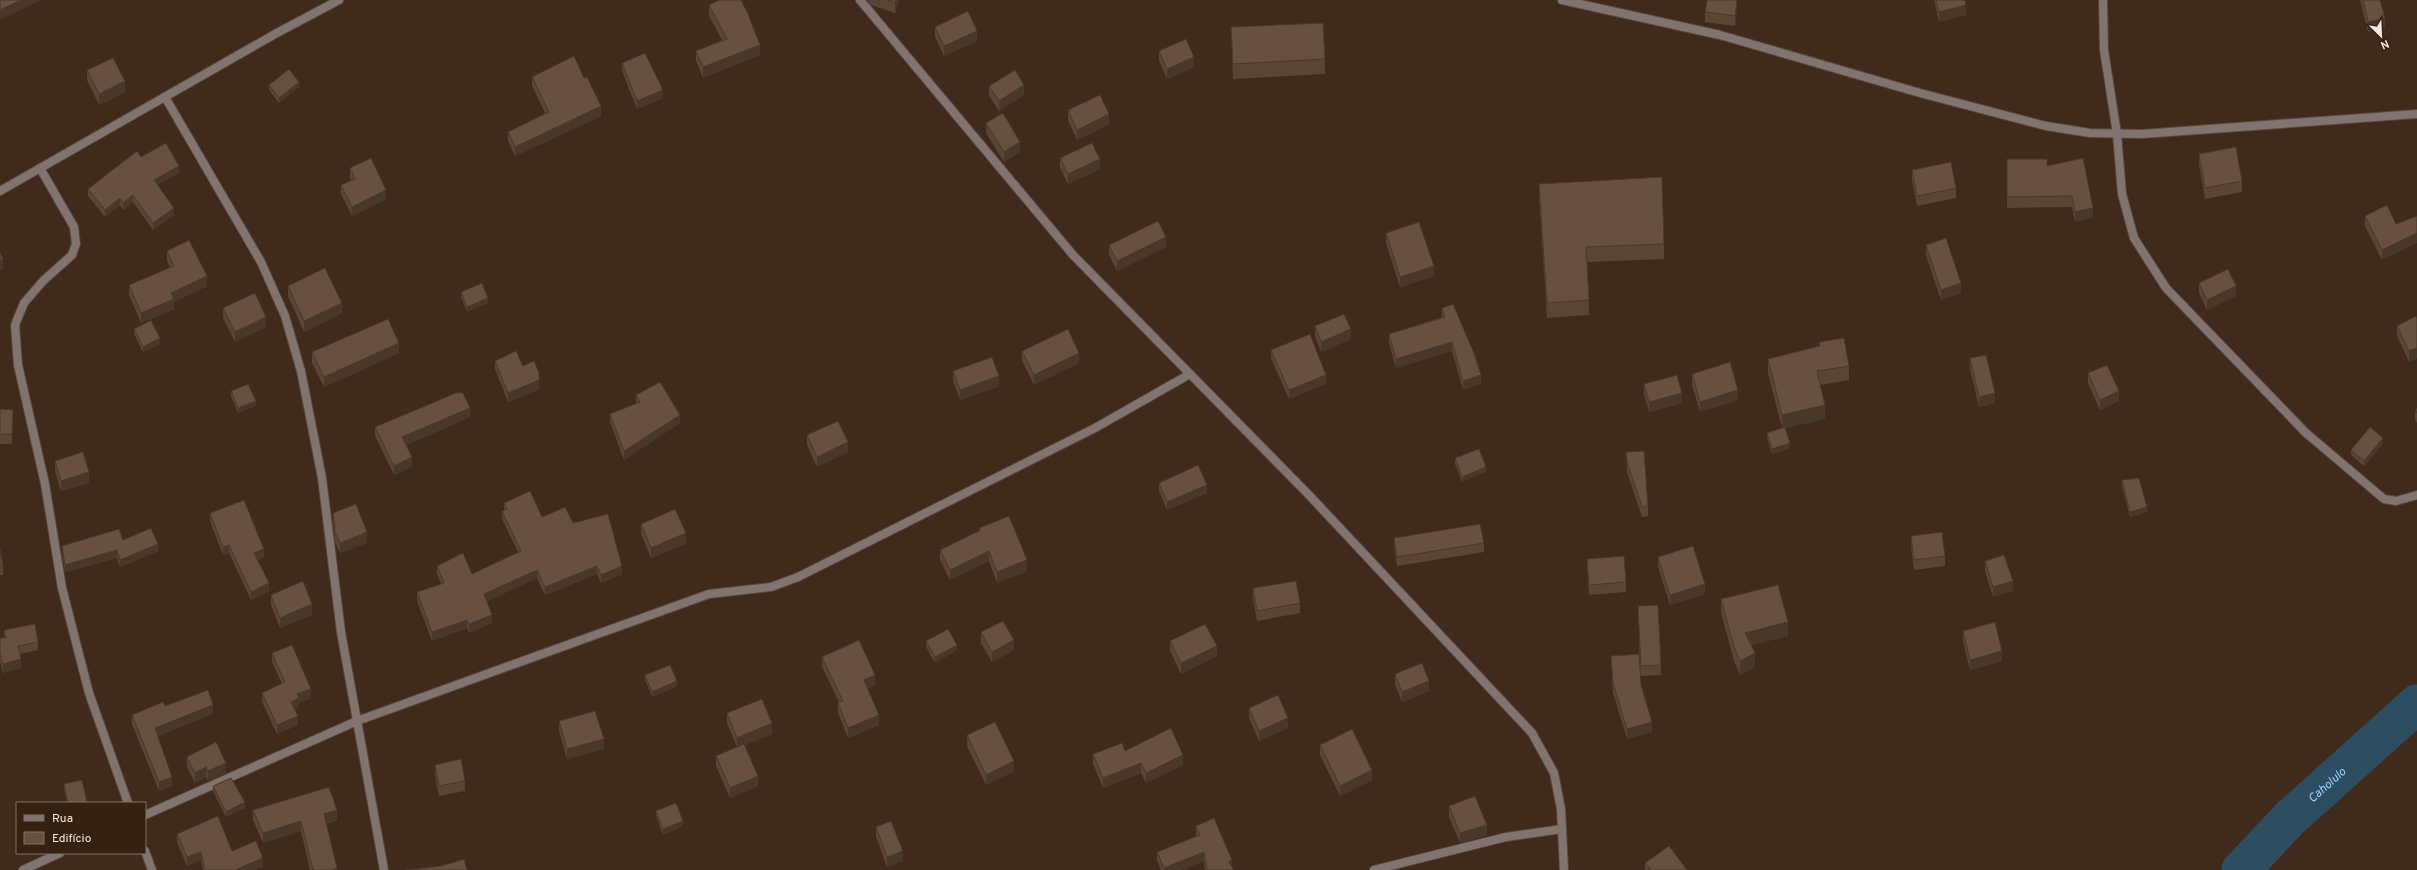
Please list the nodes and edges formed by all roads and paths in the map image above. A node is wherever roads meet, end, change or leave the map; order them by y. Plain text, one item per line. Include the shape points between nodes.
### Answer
1 (339, 0) edge
2 (860, 0) edge
3 (1562, 0) edge
4 (2103, 0) edge
5 (165, 97) junction
6 (2417, 114) edge
7 (2117, 134) junction
8 (40, 168) junction
9 (0, 191) edge
10 (1190, 374) junction
11 (2417, 495) edge
12 (356, 721) junction
13 (128, 802) edge
14 (146, 815) edge
15 (1562, 829) junction
16 (58, 854) edge
17 (146, 854) edge
18 (23, 870) edge
19 (152, 870) edge
20 (384, 870) edge
21 (1374, 870) edge
22 (1564, 870) edge

1 - 5 street
2 - 10 street via 1073,255
3 - 7 street via 1720,35 1920,93 2046,126 2090,134
4 - 7 street via 2104,50
5 - 8 street
5 - 12 street via 261,262 285,316 301,371 322,478 341,632
6 - 7 street via 2165,133
7 - 11 street via 2122,194 2134,238 2166,288 2306,433 2384,499 2396,501
8 - 9 street
8 - 13 street via 74,227 76,244 72,255 43,281 24,303 15,325 18,365 45,484 62,588 90,693
10 - 12 street via 1095,428 798,577 771,587 709,594
10 - 15 street via 1309,495 1532,733 1554,773
12 - 14 street
12 - 20 street
15 - 21 street via 1506,837
15 - 22 street
16 - 18 street
17 - 19 street

